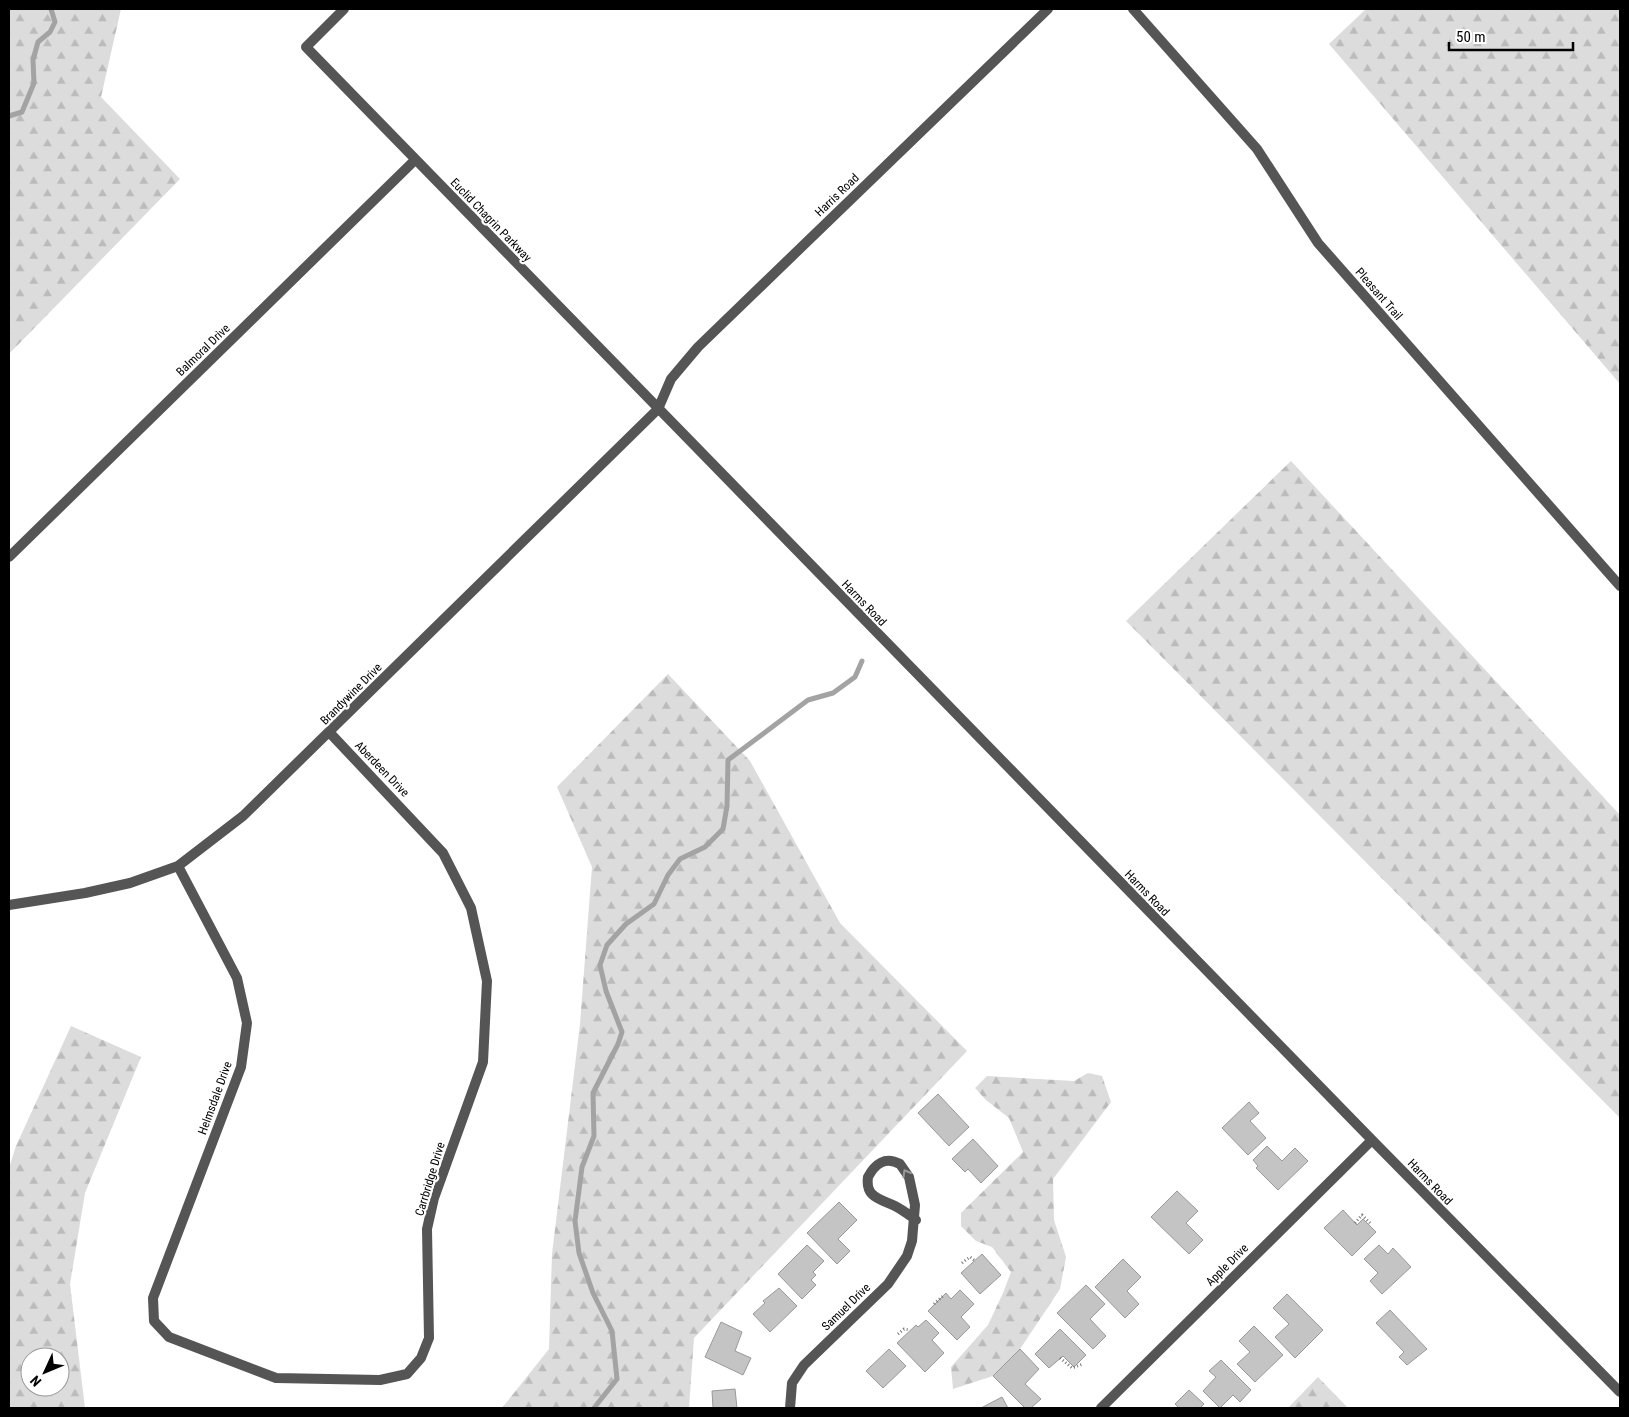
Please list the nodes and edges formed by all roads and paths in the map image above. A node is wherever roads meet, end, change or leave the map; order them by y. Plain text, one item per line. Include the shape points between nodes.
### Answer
1 (344, 9) edge
2 (1048, 9) edge
3 (1133, 9) edge
4 (416, 160) junction
5 (658, 409) junction
6 (9, 557) edge
7 (1620, 586) edge
8 (330, 733) junction
9 (417, 823) joint
10 (178, 866) junction
11 (9, 904) edge
12 (1372, 1140) junction
13 (916, 1220) junction
14 (1355, 1223) dead end
15 (1371, 1224) dead end
16 (974, 1260) dead end
17 (962, 1263) dead end
18 (944, 1295) dead end
19 (934, 1304) dead end
20 (910, 1330) dead end
21 (898, 1334) dead end
22 (169, 1337) joint
23 (1060, 1358) dead end
24 (1083, 1364) dead end
25 (1620, 1392) edge
26 (790, 1408) edge
27 (1101, 1408) edge

1 - 4 street, Euclid Chagrin Parkway via 306,47
2 - 5 street, Harris Road via 698,347 671,379
3 - 7 street, Pleasant Trail via 1257,149 1318,244
4 - 5 street, Euclid Chagrin Parkway
4 - 6 street, Balmoral Drive
5 - 8 street, Brandywine Drive
5 - 12 street, Harms Road
8 - 9 street, Aberdeen Drive
8 - 10 street, Brandywine Drive via 243,816
9 - 22 street, Carrbridge Drive via 443,853 471,908 487,981 483,1062 434,1198 428,1229 429,1338 421,1358 406,1374 380,1380 276,1378
10 - 11 street, Brandywine Drive via 121,885
10 - 22 street, Helmsdale Drive via 237,978 247,1023 241,1067 153,1298 154,1322
12 - 25 street, Harms Road
12 - 27 street, Apple Drive
13 -> 13 street, Samuel Drive via 913,1186 904,1167 896,1162 882,1161 868,1177 868,1189 879,1200 896,1206
13 - 26 street, Samuel Drive via 910,1249 900,1269 804,1365 792,1383
14 - 15 path via 1362,1215
16 - 17 path via 970,1257
18 - 19 path
20 - 21 path via 904,1328
23 - 24 path via 1072,1368

